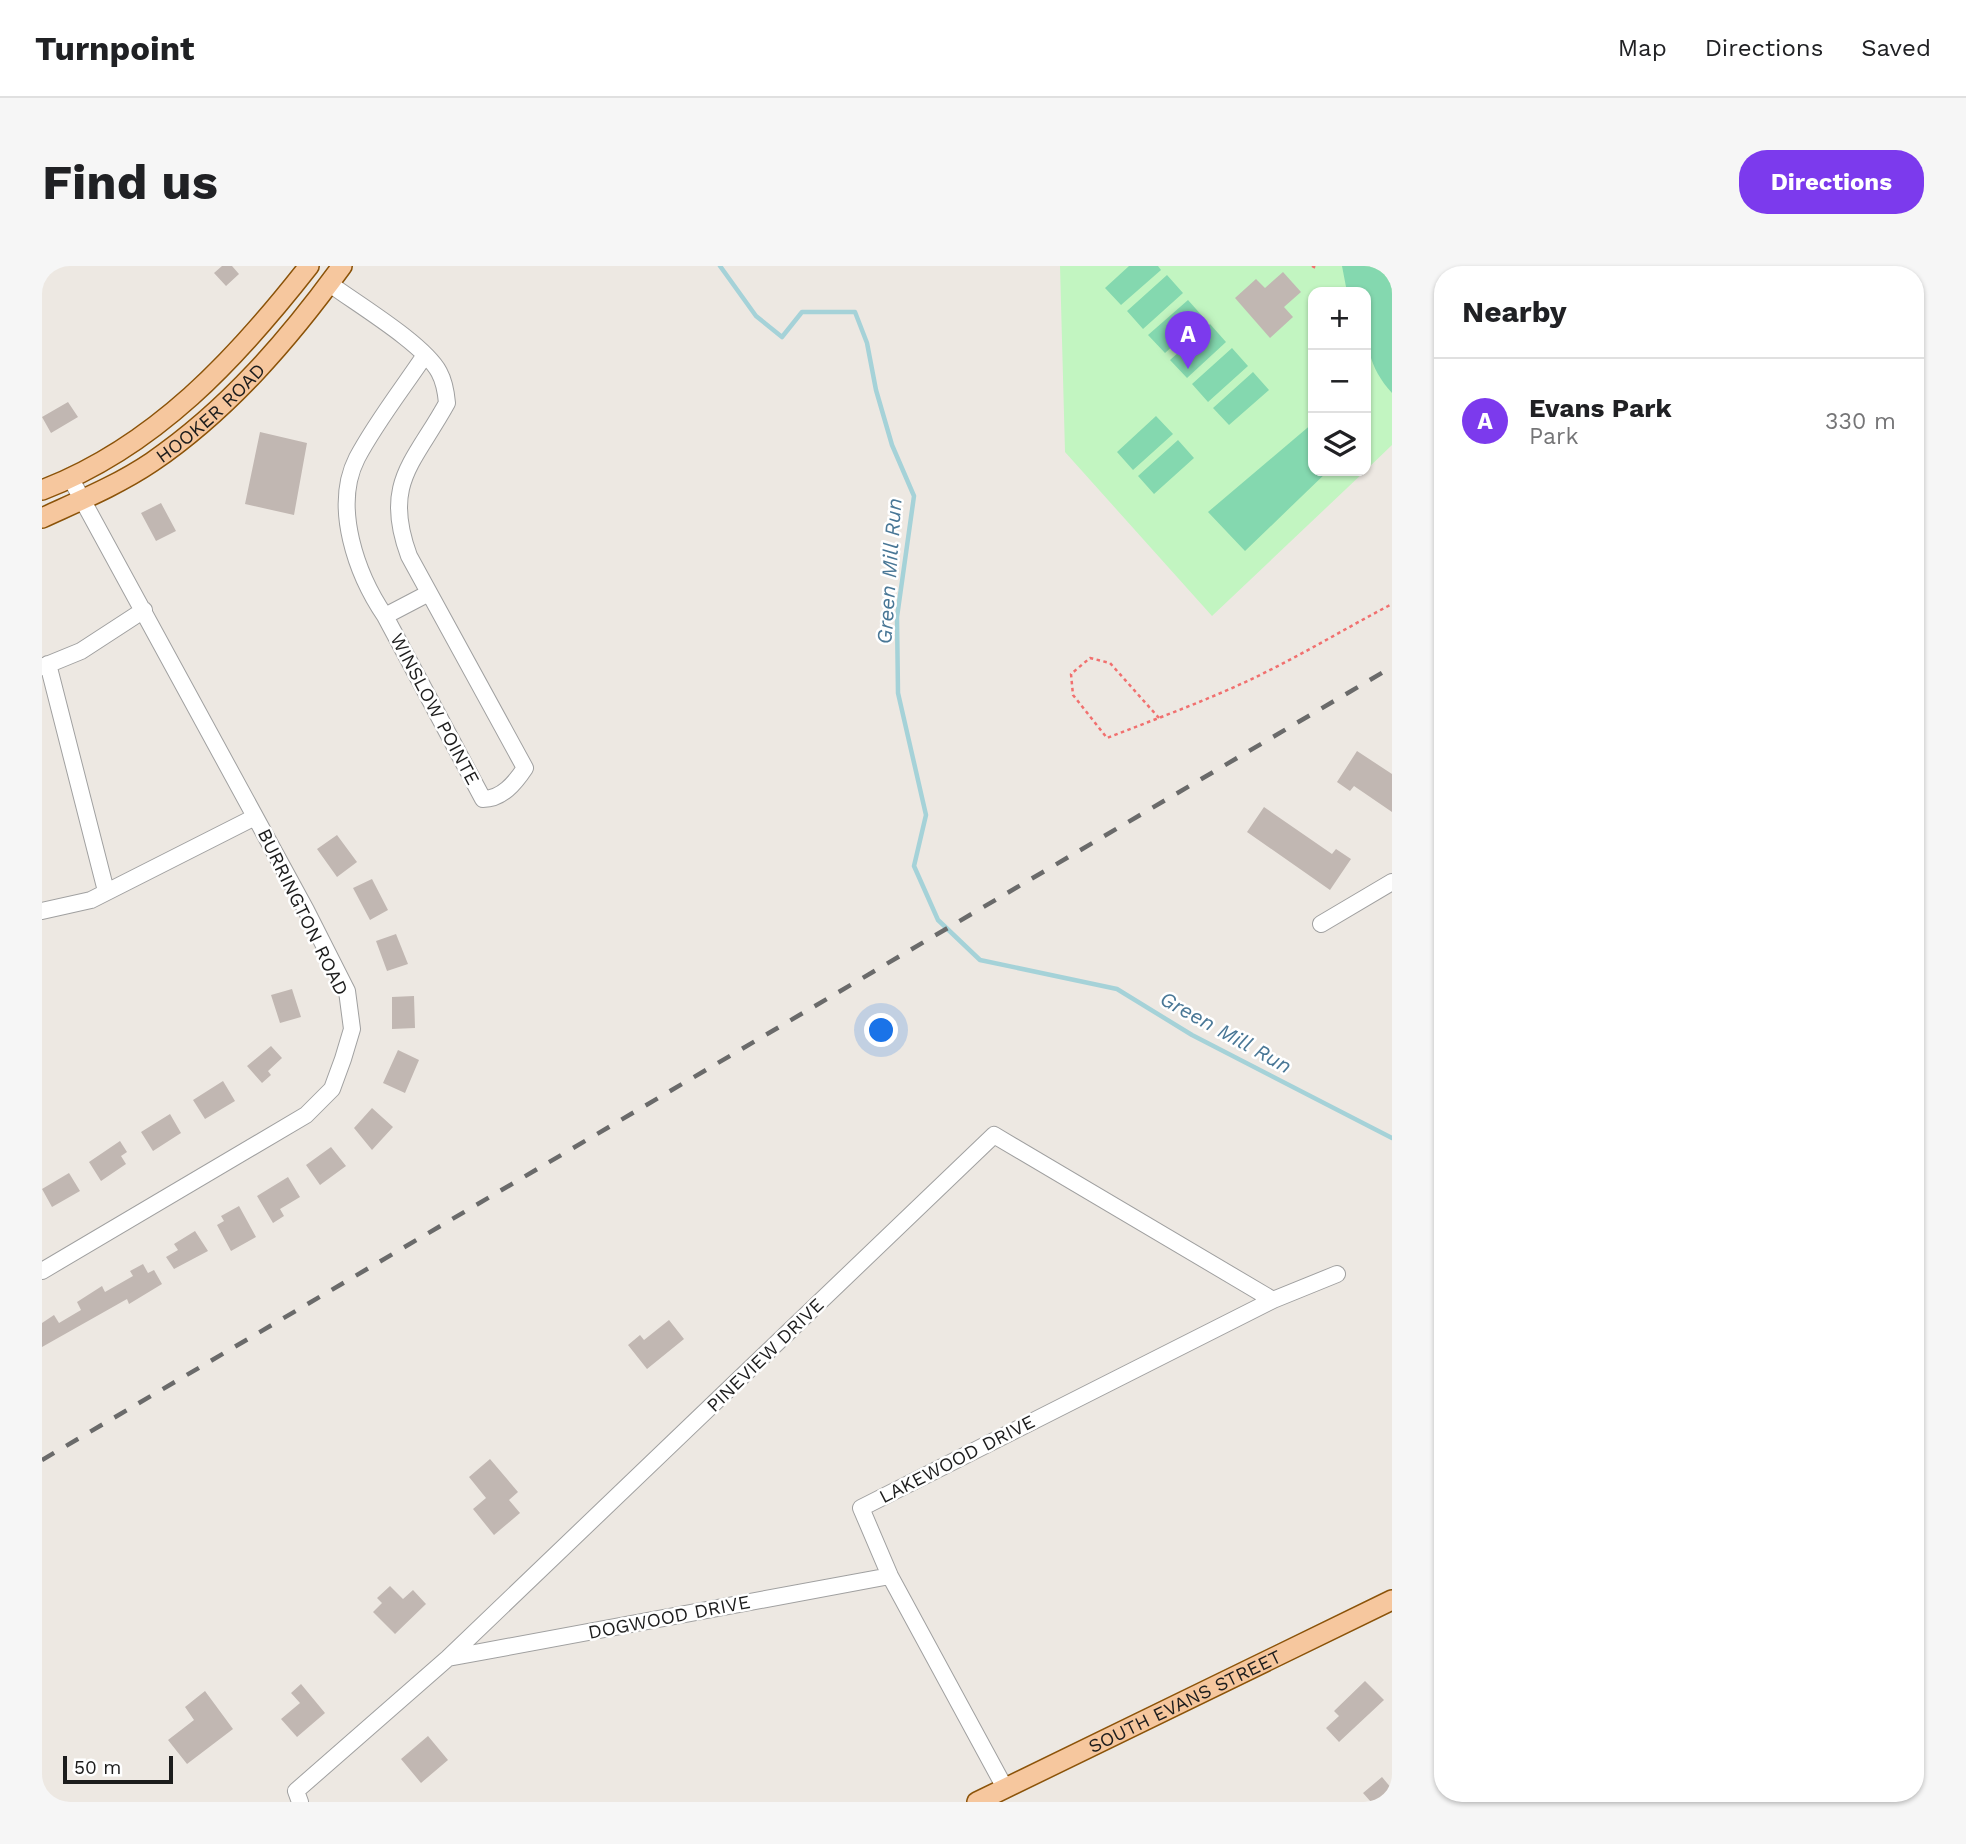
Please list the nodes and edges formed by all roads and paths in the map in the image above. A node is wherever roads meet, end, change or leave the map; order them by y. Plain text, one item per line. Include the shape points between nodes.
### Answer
1 (308, 266) edge
2 (342, 266) edge
3 (330, 284) junction
4 (425, 355) junction
5 (71, 479) junction
6 (42, 490) edge
7 (80, 500) junction
8 (42, 518) edge
9 (429, 593) junction
10 (1392, 604) edge
11 (144, 610) junction
12 (385, 616) junction
13 (45, 665) edge
14 (1159, 718) junction
15 (256, 817) junction
16 (1392, 882) edge
17 (106, 891) junction
18 (42, 911) edge
19 (1321, 925) dead end
20 (42, 1271) edge
21 (1337, 1274) dead end
22 (1273, 1300) junction
23 (890, 1576) junction
24 (1392, 1600) edge
25 (448, 1658) junction
26 (1005, 1788) junction
27 (298, 1796) edge
28 (977, 1802) edge

1 - 5 main road, HOOKER ROAD via 255,335 196,393 139,437
2 - 3 main road, HOOKER ROAD
3 - 4 street, WINSLOW POINTE
3 - 7 main road, HOOKER ROAD via 281,346 204,422 153,461
4 - 9 street, WINSLOW POINTE via 439,371 447,403 401,479 397,504 400,531
4 - 12 street, WINSLOW POINTE via 356,460 348,498 350,541 368,591
5 - 6 main road, HOOKER ROAD
5 - 7 street, BURRINGTON ROAD
7 - 8 main road, HOOKER ROAD
7 - 11 street, BURRINGTON ROAD
9 - 12 street, WINSLOW POINTE
9 - 12 street, WINSLOW POINTE via 525,768 493,799 483,799
10 - 14 path via 1260,675
11 - 13 street via 81,651
11 - 15 street, BURRINGTON ROAD
13 - 17 street
14 - 14 path via 1107,738 1073,695 1071,674 1090,658 1110,663
15 - 17 street
15 - 20 street, BURRINGTON ROAD via 346,991 352,1029 332,1089 306,1115
16 - 19 street
17 - 18 street via 92,900
21 - 22 street, LAKEWOOD DRIVE
22 - 23 street, LAKEWOOD DRIVE via 861,1508
22 - 25 street, PINEVIEW DRIVE via 994,1135
23 - 25 street, DOGWOOD DRIVE
23 - 26 street, LAKEWOOD DRIVE
24 - 26 main road, SOUTH EVANS STREET
25 - 27 street, PINEVIEW DRIVE
26 - 28 main road, SOUTH EVANS STREET

